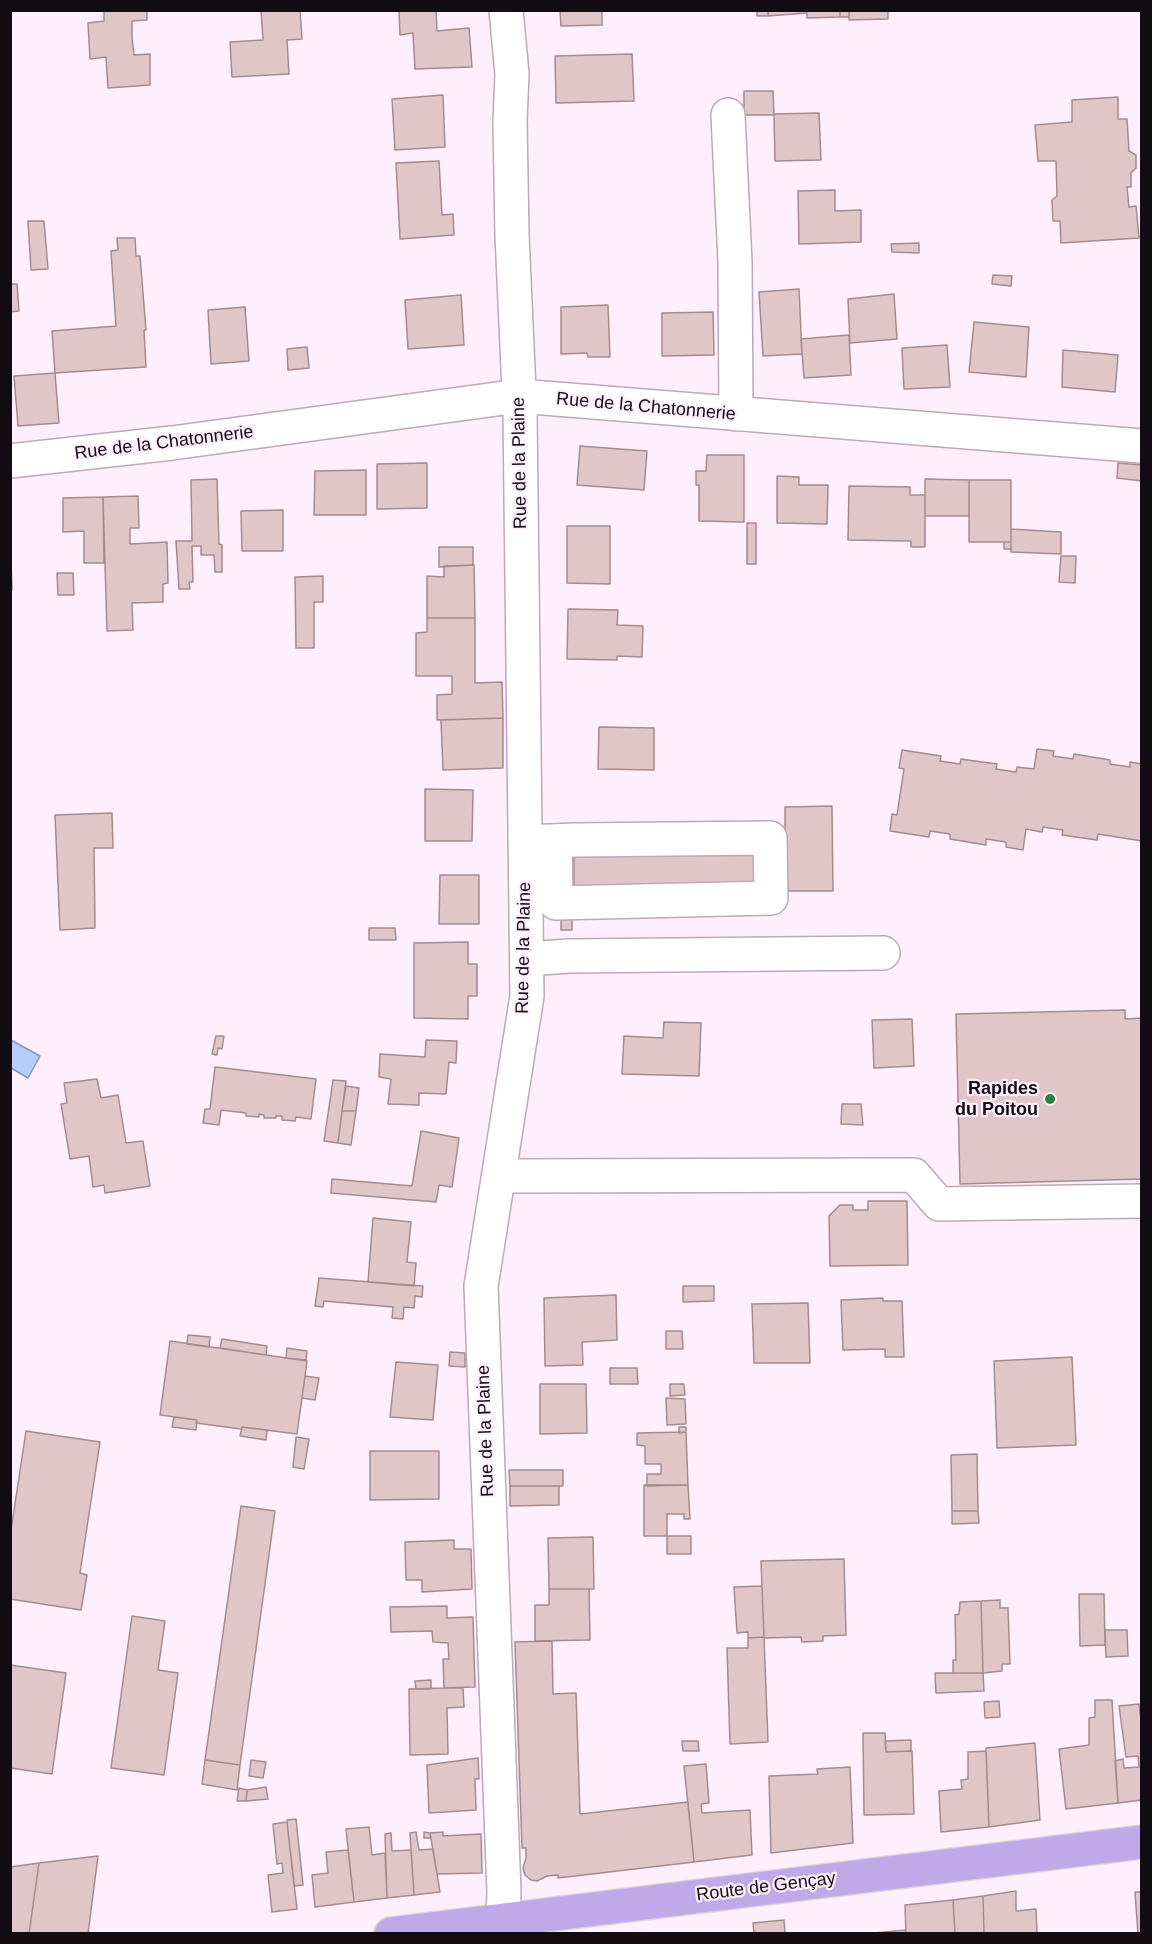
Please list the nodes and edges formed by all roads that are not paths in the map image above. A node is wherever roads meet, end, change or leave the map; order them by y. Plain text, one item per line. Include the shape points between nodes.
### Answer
1 (506, 10) edge
2 (728, 115) dead end
3 (519, 396) junction
4 (736, 414) junction
5 (1142, 446) edge
6 (10, 461) edge
7 (540, 841) junction
8 (883, 953) dead end
9 (527, 959) junction
10 (499, 1176) junction
11 (1142, 1201) edge
12 (1142, 1842) edge
13 (503, 1919) junction
14 (391, 1934) edge

1 - 3 street, Rue de la Plaine via 512,74 512,224
2 - 4 street via 735,262
3 - 4 street, Rue de la Chatonnerie
3 - 6 street, Rue de la Chatonnerie
3 - 7 street, Rue de la Plaine
4 - 5 street, Rue de la Chatonnerie
7 - 7 street via 770,838 771,898 556,903
7 - 9 street, Rue de la Plaine
8 - 9 street
9 - 10 street, Rue de la Plaine via 527,996
10 - 11 street via 914,1175 939,1204
10 - 13 street, Rue de la Plaine via 481,1286
12 - 13 main road, Route de Gençay
13 - 14 main road, Route de Gençay

